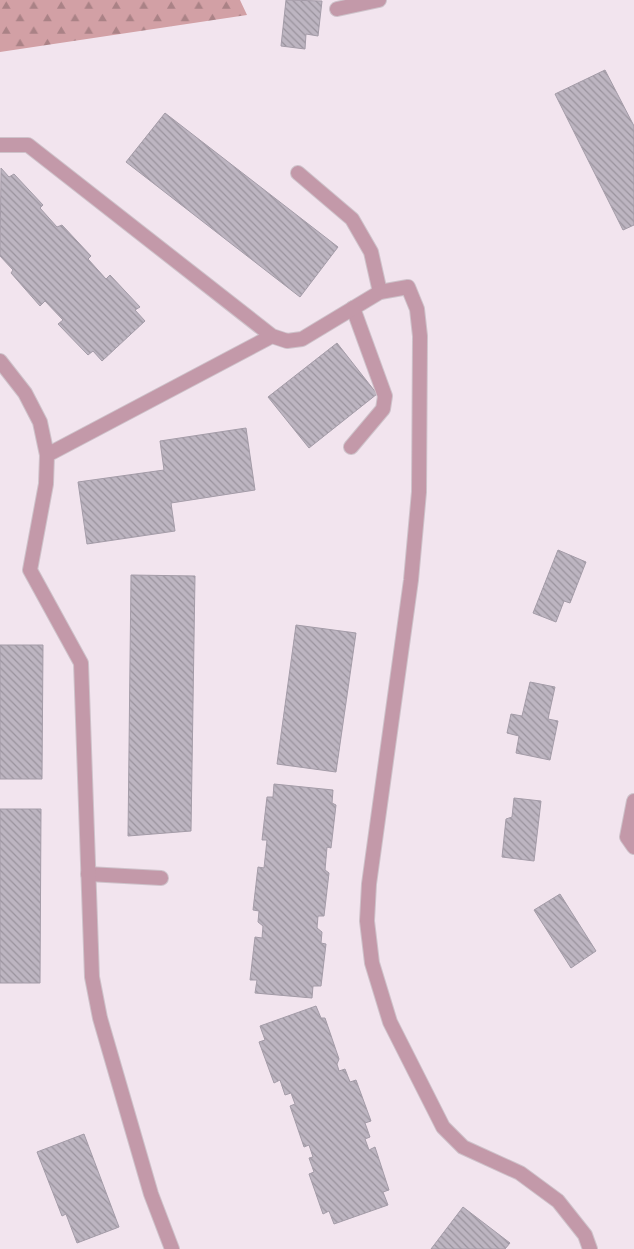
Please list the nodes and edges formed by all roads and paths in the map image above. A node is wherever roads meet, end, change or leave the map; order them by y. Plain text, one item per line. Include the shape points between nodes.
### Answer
1 (379, 0) edge
2 (337, 9) dead end
3 (0, 145) edge
4 (298, 173) dead end
5 (380, 292) junction
6 (353, 308) junction
7 (272, 336) junction
8 (0, 362) edge
9 (351, 448) dead end
10 (47, 455) junction
11 (634, 801) edge
12 (634, 848) edge
13 (88, 874) junction
14 (161, 878) dead end
15 (172, 1249) edge
16 (590, 1249) edge

1 - 2 street
3 - 7 street via 28,145
4 - 5 street via 352,219 372,252
5 - 6 street
5 - 16 street via 408,287 417,309 420,336 419,462 411,580 369,884 367,921 372,963 390,1022 443,1127 463,1147 520,1173 558,1201 586,1235
6 - 7 street via 302,339 287,341
6 - 9 street via 385,396 383,409
7 - 10 street
8 - 10 street via 25,393 40,422
10 - 13 street via 46,484 30,570 81,663
11 - 12 street via 627,837
13 - 14 street
13 - 15 street via 92,977 100,1018 151,1194

